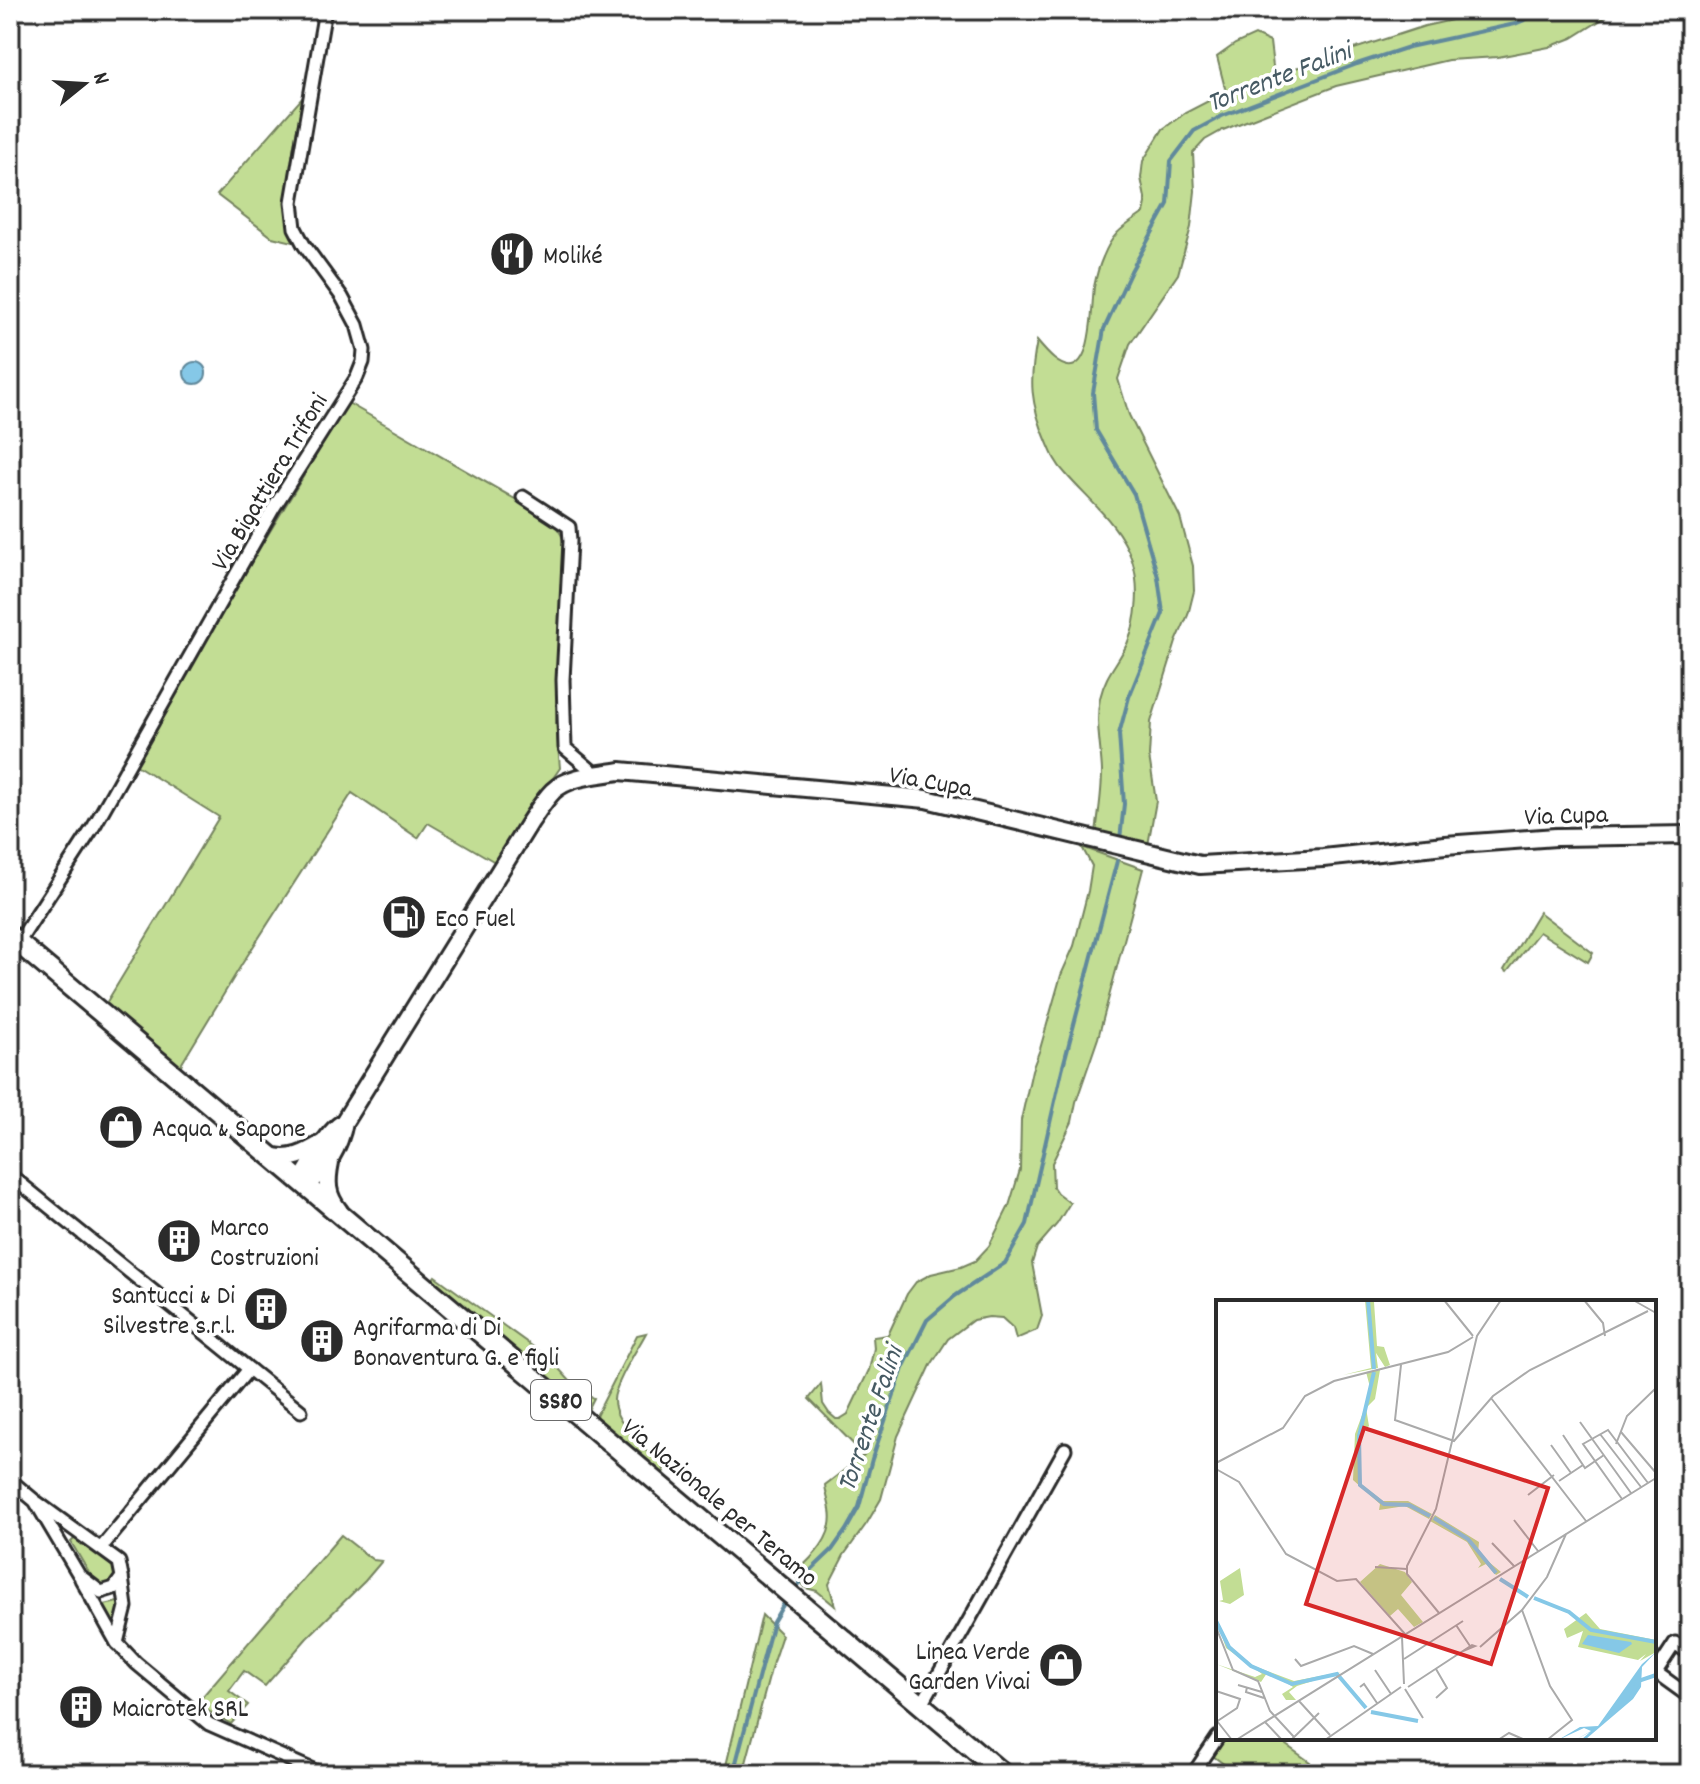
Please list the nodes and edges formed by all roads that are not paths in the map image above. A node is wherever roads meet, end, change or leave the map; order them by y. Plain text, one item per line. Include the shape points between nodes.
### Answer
1 (325, 10) edge
2 (523, 497) dead end
3 (597, 775) junction
4 (1690, 835) edge
5 (14, 940) edge
6 (328, 1148) junction
7 (271, 1156) junction
8 (10, 1175) edge
9 (305, 1184) junction
10 (343, 1216) junction
11 (249, 1369) junction
12 (301, 1411) dead end
13 (1065, 1449) dead end
14 (10, 1480) edge
15 (35, 1501) junction
16 (101, 1548) junction
17 (79, 1575) junction
18 (122, 1577) junction
19 (117, 1643) junction
20 (1690, 1654) edge
21 (1656, 1671) edge
22 (1656, 1673) edge
23 (1690, 1697) edge
24 (922, 1704) junction
25 (1216, 1740) edge
26 (322, 1774) edge
27 (1003, 1774) edge
28 (1193, 1774) edge

1 - 5 street, Via Bigattiera Trifoni via 292,202 295,228 357,325 363,362 273,509 94,826
2 - 3 street via 569,527 565,748
3 - 4 street, Via Cupa via 620,771 926,799 1200,865 1556,837
3 - 6 street, Via Cupa via 566,782 530,822 344,1122 335,1128
5 - 7 main road, Via Nazionale per Teramo / SS80
6 - 7 street, Via Cupa via 291,1158
6 - 9 street, Via Cupa via 306,1173
6 - 10 street via 327,1189
7 - 9 main road, Via Nazionale per Teramo / SS80
8 - 11 street
9 - 10 main road, Via Nazionale per Teramo / SS80
10 - 24 main road, Via Nazionale per Teramo / SS80
11 - 12 street
11 - 16 street
13 - 24 street
14 - 15 street
15 - 16 street
15 - 17 street
16 - 18 street via 119,1562
17 - 18 street via 101,1592 114,1588
17 - 19 street
18 - 19 street via 126,1607
19 - 26 street via 209,1724
20 - 21 street via 1675,1643
22 - 23 street
24 - 27 main road, Via Nazionale per Teramo / SS80
25 - 28 street

